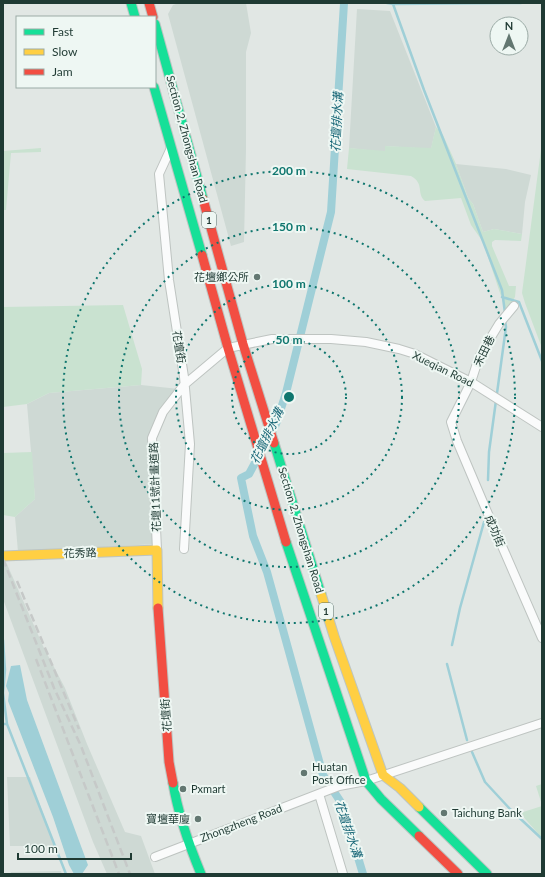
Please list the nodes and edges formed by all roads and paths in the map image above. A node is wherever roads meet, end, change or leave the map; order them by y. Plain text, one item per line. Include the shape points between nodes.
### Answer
1 (131, 3) edge
2 (149, 3) edge
3 (135, 16) edge
4 (153, 16) edge
5 (156, 28) edge
6 (154, 88) edge
7 (170, 148) junction
8 (514, 306) dead end
9 (243, 344) junction
10 (228, 348) junction
11 (471, 382) junction
12 (184, 385) junction
13 (451, 422) joint
14 (542, 427) edge
15 (184, 549) dead end
16 (157, 550) junction
17 (3, 556) edge
18 (542, 638) edge
19 (542, 723) edge
20 (383, 775) junction
21 (366, 781) junction
22 (319, 794) junction
23 (189, 844) junction
24 (155, 856) dead end
25 (202, 874) edge
26 (343, 874) edge
27 (458, 874) edge
28 (487, 874) edge

1 - 3 main road
2 - 4 main road
5 - 9 main road, Section 2, Zhongshan Road / 1
6 - 7 main road, Section 2, Zhongshan Road / 1
7 - 10 main road, Section 2, Zhongshan Road / 1
7 - 12 street, 花壇街 via 159,174 169,280
8 - 11 street, 禾田巷 via 499,324 479,357
9 - 10 street
9 - 11 street, Xueqian Road via 272,339 366,342 415,354
9 - 20 main road, Section 2, Zhongshan Road / 1 via 334,636
10 - 12 street, 花壇11號計畫道路
10 - 21 main road, Section 2, Zhongshan Road / 1 via 286,541
11 - 13 street, 禾田巷
11 - 14 street, Xueqian Road
12 - 15 street, 花壇街 via 190,444
12 - 16 street, 花壇11號計畫道路 via 163,412 152,438
13 - 18 street, 成功街 via 479,494
16 - 17 main road, 花秀路
16 - 23 main road, 花壇街 via 159,630 169,762
19 - 20 street
20 - 21 street
20 - 28 main road via 400,788
21 - 22 street, Zhongzheng Road via 339,786
21 - 27 main road, 1
22 - 23 street, Zhongzheng Road
22 - 26 street
23 - 24 street, Zhongzheng Road
23 - 25 main road, 花壇街

